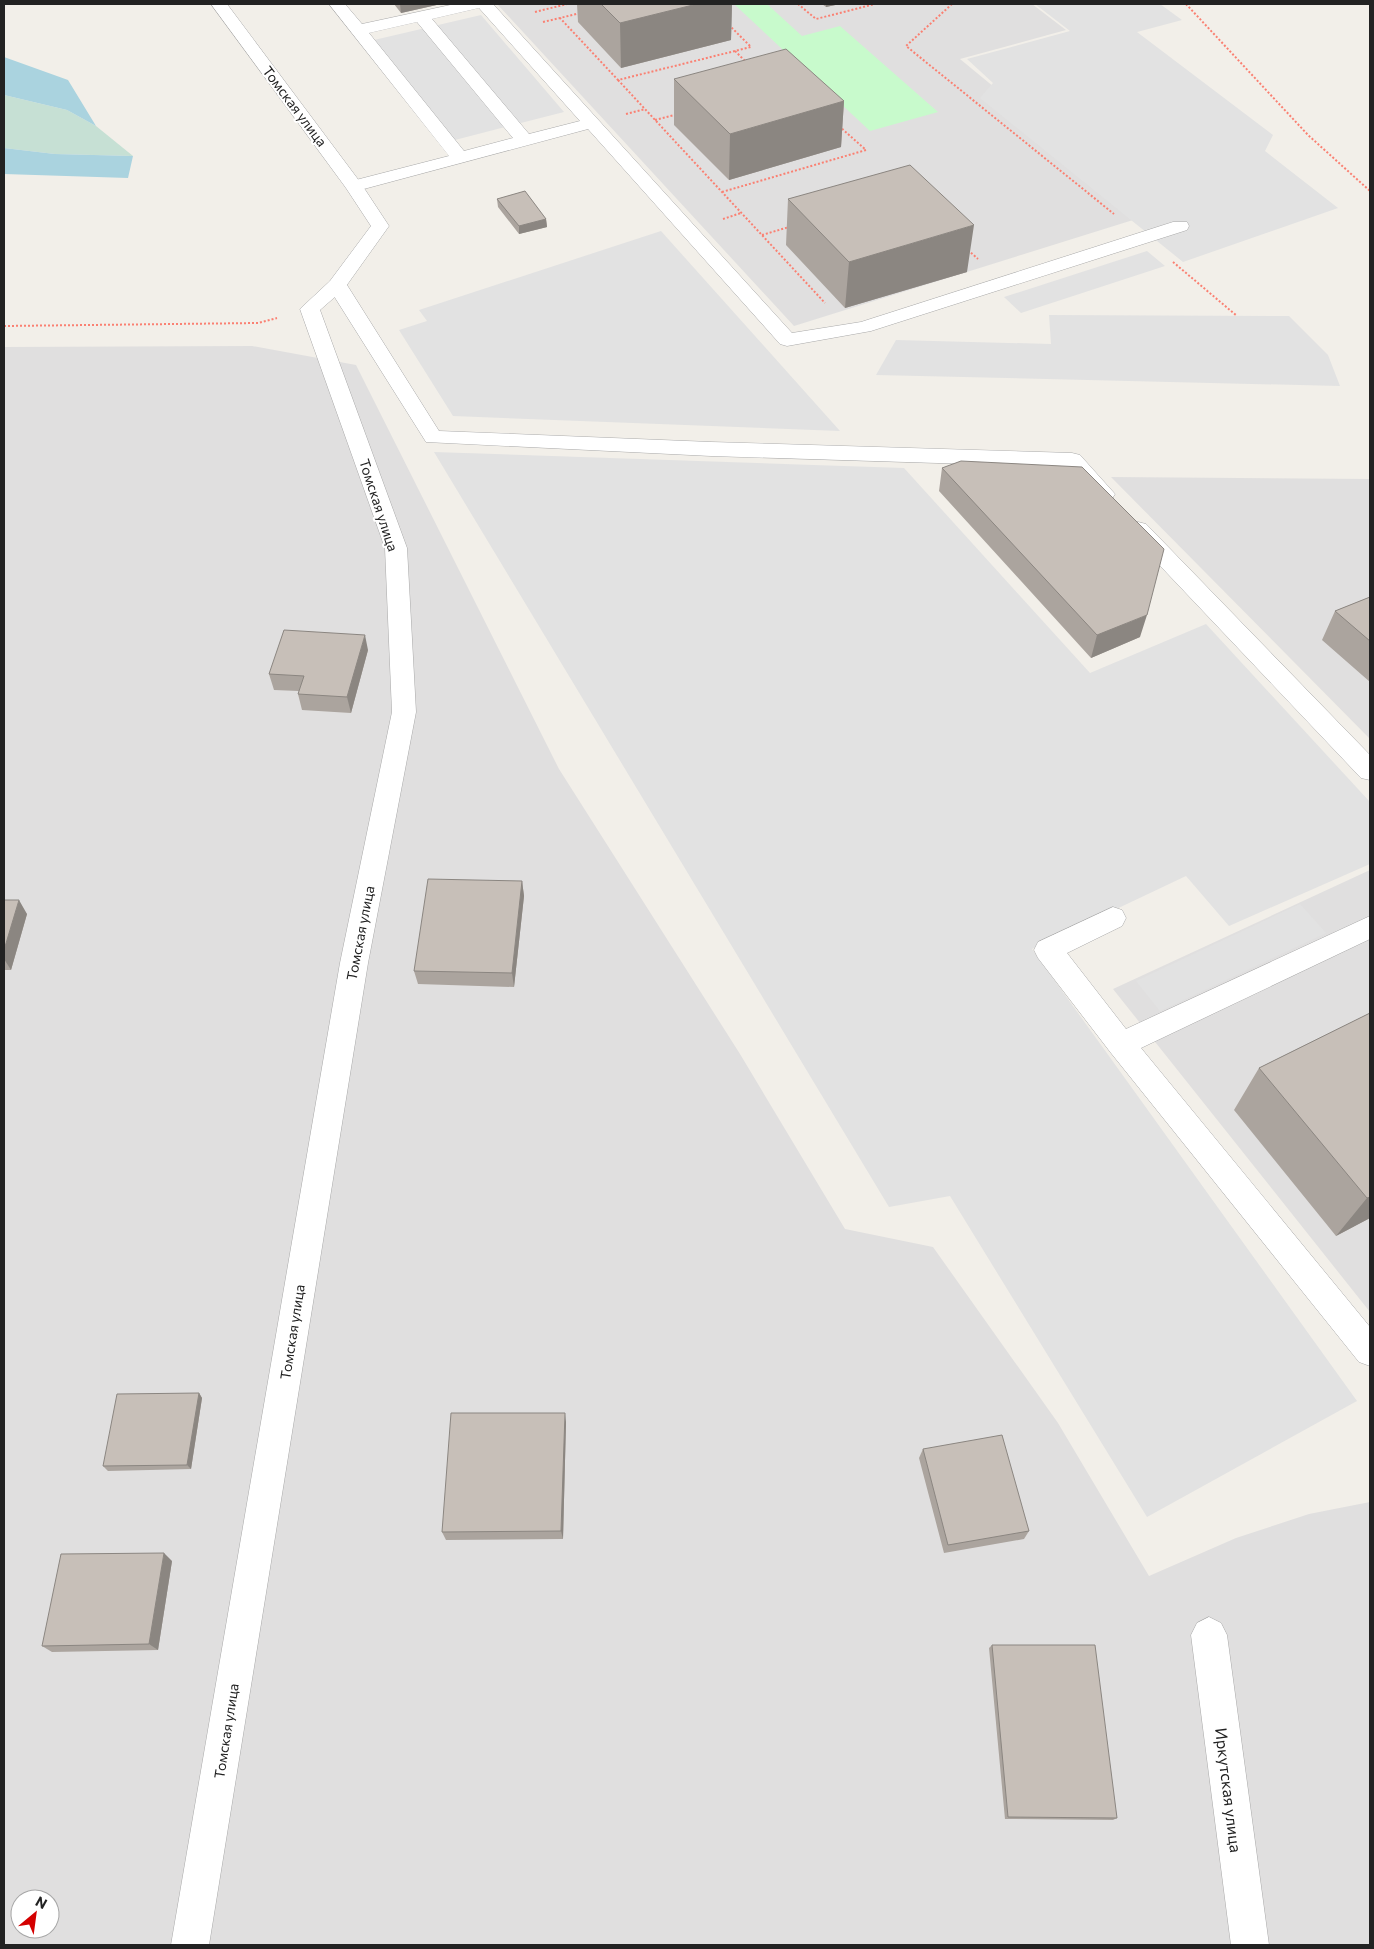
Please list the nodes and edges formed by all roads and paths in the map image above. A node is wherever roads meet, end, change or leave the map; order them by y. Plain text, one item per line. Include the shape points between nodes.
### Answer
1 (219, 4) edge
2 (337, 4) edge
3 (476, 4) edge
4 (484, 4) edge
5 (798, 4) edge
6 (875, 4) edge
7 (952, 4) edge
8 (1186, 4) edge
9 (588, 11) dead end
10 (421, 16) junction
11 (726, 22) dead end
12 (358, 30) junction
13 (735, 51) junction
14 (748, 63) edge
15 (618, 80) junction
16 (683, 113) edge
17 (655, 120) junction
18 (592, 123) junction
19 (836, 123) edge
20 (524, 140) junction
21 (458, 158) junction
22 (354, 186) junction
23 (1370, 191) edge
24 (722, 192) junction
25 (1180, 226) dead end
26 (789, 227) dead end
27 (762, 235) junction
28 (1143, 238) junction
29 (962, 244) edge
30 (982, 264) dead end
31 (337, 285) junction
32 (826, 305) dead end
33 (310, 309) junction
34 (1238, 316) dead end
35 (4, 326) edge
36 (1370, 771) edge
37 (1113, 918) dead end
38 (1370, 927) edge
39 (1121, 1044) junction
40 (1370, 1351) edge
41 (1209, 1635) dead end
42 (190, 1945) edge
43 (1250, 1945) edge

1 - 22 street, Томская улица
2 - 12 street
3 - 10 street
4 - 18 street
5 - 6 path via 816,19
7 - 28 path via 906,46
8 - 23 path via 1308,135
9 - 15 path via 560,18
10 - 12 street
10 - 20 street
11 - 13 path via 751,47
12 - 21 street
13 - 14 path
13 - 15 path
15 - 17 path
16 - 17 path
17 - 24 path
18 - 20 street
18 - 28 street via 787,340 864,327
19 - 24 path via 866,150
20 - 21 street
21 - 22 street
22 - 31 street, Томская улица via 380,226
24 - 27 path
25 - 28 street
26 - 27 path
27 - 32 path
28 - 34 path
29 - 30 path
31 - 33 street, Томская улица
31 - 36 street via 433,437 1072,460
33 - 35 path via 258,323
33 - 42 street, Томская улица via 396,548 404,712 354,963
37 - 39 street via 1048,950
38 - 39 street
39 - 40 street
41 - 43 street, Иркутская улица

